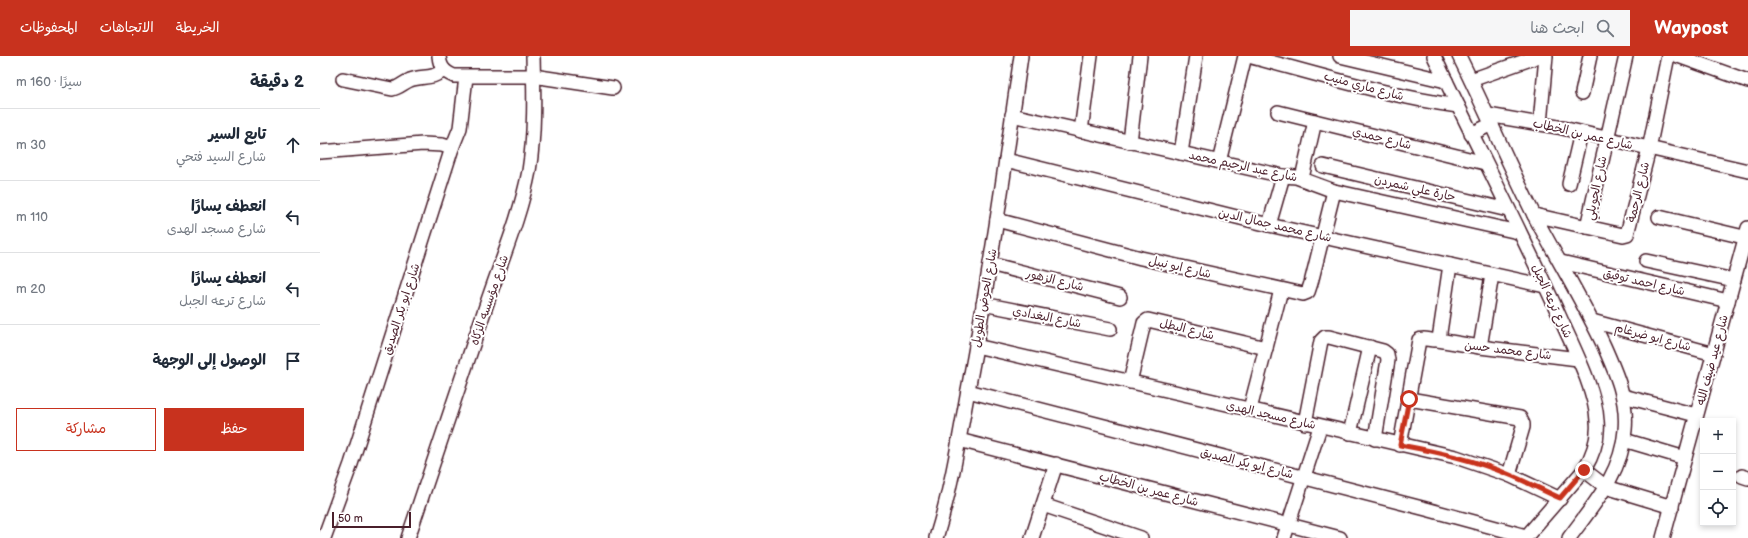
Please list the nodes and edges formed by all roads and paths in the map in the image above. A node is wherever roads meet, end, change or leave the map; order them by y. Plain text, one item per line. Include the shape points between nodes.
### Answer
1 (439, 56) edge
2 (533, 56) edge
3 (1021, 56) edge
4 (1091, 56) edge
5 (1140, 56) edge
6 (1196, 56) edge
7 (1246, 56) edge
8 (1340, 56) edge
9 (1434, 56) edge
10 (1459, 56) edge
11 (1538, 56) edge
12 (1546, 56) edge
13 (1590, 56) edge
14 (1626, 56) edge
15 (1668, 56) edge
16 (1678, 56) edge
17 (1354, 60) junction
18 (1369, 60) edge
19 (444, 70) junction
20 (533, 76) junction
21 (466, 77) junction
22 (343, 79) dead end
23 (1471, 80) junction
24 (1446, 81) junction
25 (1748, 81) edge
26 (1350, 82) junction
27 (613, 88) dead end
28 (1582, 93) dead end
29 (1458, 106) junction
30 (1278, 112) dead end
31 (1012, 116) junction
32 (1490, 119) junction
33 (1315, 121) junction
34 (1540, 124) junction
35 (1081, 131) junction
36 (1581, 133) junction
37 (1471, 134) junction
38 (1606, 140) junction
39 (1130, 142) junction
40 (452, 148) junction
41 (1649, 149) junction
42 (320, 152) edge
43 (1181, 153) junction
44 (1006, 160) junction
45 (1219, 162) junction
46 (1486, 163) junction
47 (1323, 166) dead end
48 (1748, 171) edge
49 (1283, 176) junction
50 (1302, 178) junction
51 (1569, 184) dead end
52 (1334, 191) junction
53 (1508, 210) junction
54 (1534, 215) junction
55 (1659, 217) dead end
56 (997, 220) junction
57 (1269, 224) junction
58 (1587, 227) junction
59 (1518, 232) junction
60 (1747, 234) edge
61 (1322, 237) junction
62 (1646, 261) dead end
63 (1561, 262) junction
64 (990, 264) junction
65 (1450, 265) junction
66 (1492, 275) junction
67 (1734, 280) junction
68 (1545, 286) junction
69 (1281, 290) junction
70 (1120, 297) dead end
71 (1728, 301) junction
72 (983, 304) junction
73 (1592, 321) junction
74 (1110, 329) dead end
75 (1438, 340) junction
76 (976, 346) junction
77 (1266, 348) junction
78 (1370, 348) junction
79 (1480, 348) junction
80 (1714, 354) junction
81 (1578, 359) junction
82 (1130, 382) junction
83 (968, 391) junction
84 (1623, 396) junction
85 (1409, 399) junction
86 (1250, 410) junction
87 (1696, 416) junction
88 (1305, 423) junction
89 (1320, 426) junction
90 (1350, 433) junction
91 (1375, 439) junction
92 (959, 440) junction
93 (1624, 440) junction
94 (1400, 445) junction
95 (1685, 458) junction
96 (1056, 464) junction
97 (1584, 470) junction
98 (1509, 475) junction
99 (1305, 478) junction
100 (1606, 487) junction
101 (1560, 498) junction
102 (1043, 505) junction
103 (1672, 507) junction
104 (1289, 525) junction
105 (1526, 537) edge
106 (324, 538) edge
107 (408, 538) edge
108 (936, 538) edge
109 (1032, 538) edge
110 (1141, 538) edge
111 (1284, 538) edge
112 (1340, 538) edge
113 (1569, 538) edge
114 (1663, 538) edge

1 - 19 street
2 - 20 street, شارع مؤسسه الزكاه
3 - 31 street, شارع الحوض الطويل
4 - 35 street
5 - 39 street
6 - 43 street
7 - 26 street, شارع ماري منيب
7 - 45 street
8 - 17 street
9 - 24 street, شارع ترعه الجبل
10 - 23 street, شارع ترعه الجبل
11 - 23 street
12 - 34 street
13 - 28 street
14 - 38 street, شارع الجويلي
15 - 41 street, شارع الرحمة
16 - 25 street
17 - 18 street
17 - 26 street
18 - 24 street
19 - 21 street via 454,76
19 - 22 street via 435,76 412,79 392,89
20 - 21 street
20 - 27 street
20 - 107 street, شارع مؤسسه الزكاه via 532,144 523,198
21 - 40 street, شارع ابو بكر الصديق via 460,128
23 - 32 street, شارع ترعه الجبل
24 - 29 street, شارع ترعه الجبل
26 - 29 street, شارع ماري منيب via 1419,100
29 - 37 street, شارع ترعه الجبل
30 - 33 street, شارع حمدي
31 - 35 street, شارع عبد الرحيم محمد
31 - 44 street, شارع الحوض الطويل
32 - 34 street, شارع عمر بن الخطاب
32 - 37 street
32 - 54 street, شارع ترعه الجبل
33 - 46 street, شارع حمدي
33 - 50 street
34 - 36 street, شارع عمر بن الخطاب
35 - 39 street, شارع عبد الرحيم محمد
36 - 38 street, شارع عمر بن الخطاب
36 - 51 street
37 - 46 street, شارع ترعه الجبل
38 - 41 street, شارع عمر بن الخطاب
38 - 58 street, شارع الجويلي
39 - 43 street, شارع عبد الرحيم محمد
40 - 42 street via 423,144
40 - 106 street, شارع ابو بكر الصديق via 351,464
41 - 48 street, شارع عمر بن الخطاب
41 - 58 street, شارع الرحمة via 1627,234
43 - 45 street, شارع عبد الرحيم محمد
44 - 56 street, شارع الحوض الطويل
44 - 57 street, شارع محمد جمال الدين
45 - 49 street, شارع عبد الرحيم محمد
46 - 53 street, شارع ترعه الجبل
47 - 53 street, حارة علي شمردن
49 - 50 street, شارع عبد الرحيم محمد
49 - 57 street
50 - 52 street, شارع عبد الرحيم محمد
52 - 59 street, شارع عبد الرحيم محمد
52 - 61 street
53 - 59 street, شارع ترعه الجبل
54 - 58 street, شارع الرحمة
54 - 63 street, شارع ترعه الجبل
55 - 60 street
56 - 64 street, شارع الحوض الطويل
56 - 69 street, شارع ابو نبيل via 1141,258
57 - 61 street, شارع محمد جمال الدين
59 - 68 street, شارع ترعه الجبل
60 - 67 street, شارع عيد ضيف الله
61 - 65 street, شارع محمد جمال الدين
61 - 69 street, شارع ابو نبيل via 1308,292 1298,294
62 - 67 street
63 - 71 street, شارع احمد توفيق
63 - 73 street, شارع ترعه الجبل
64 - 70 street, شارع الزهور
64 - 72 street, شارع الحوض الطويل
65 - 66 street, شارع محمد جمال الدين
65 - 75 street
66 - 68 street, شارع محمد جمال الدين
66 - 79 street
67 - 71 street, شارع عيد ضيف الله
68 - 81 street, شارع ترعه الجبل
69 - 77 street
71 - 80 street, شارع عيد ضيف الله
72 - 74 street, شارع البغدادي
72 - 76 street, شارع الحوض الطويل
73 - 80 street, شارع ابو ضرغام
73 - 84 street, شارع ترعه الجبل via 1615,371
75 - 79 street, شارع محمد حسن
75 - 85 street, شارع محمد حسن via 1419,340
76 - 82 street, شارع مسجد الهدى
76 - 83 street, شارع الحوض الطويل
77 - 82 street, شارع البطل via 1148,320 1144,323
77 - 86 street
78 - 88 street via 1329,337 1321,341
78 - 90 street
78 - 91 street via 1386,352 1388,357
79 - 81 street, شارع محمد حسن
80 - 87 street, شارع عيد ضيف الله
81 - 97 street, شارع ترعه الجبل via 1592,395 1598,421 1595,447
82 - 86 street, شارع مسجد الهدى
83 - 92 street, شارع الحوض الطويل
83 - 99 street, شارع ابو بكر الصديق
84 - 87 street
84 - 93 street, شارع ترعه الجبل via 1626,417
85 - 94 street
85 - 98 street via 1520,418 1523,427
86 - 88 street, شارع مسجد الهدى
87 - 95 street, شارع عيد ضيف الله
88 - 89 street, شارع مسجد الهدى
89 - 90 street, شارع مسجد الهدى
89 - 99 street
90 - 91 street, شارع مسجد الهدى
91 - 94 street, شارع مسجد الهدى
92 - 96 street, شارع عمر بن الخطاب
92 - 108 street, شارع الحوض الطويل
93 - 95 street
93 - 100 street, شارع ترعه الجبل via 1618,464
94 - 98 street, شارع مسجد الهدى via 1456,457
95 - 103 street, شارع عيد ضيف الله
96 - 102 street
96 - 104 street, شارع عمر بن الخطاب
97 - 100 street
97 - 101 street, شارع ترعه الجبل
98 - 101 street, شارع مسجد الهدى
99 - 104 street
99 - 105 street, شارع ابو بكر الصديق
100 - 103 street
100 - 113 street, شارع ترعه الجبل
101 - 105 street, شارع ترعه الجبل
102 - 109 street
102 - 110 street
103 - 114 street, شارع عيد ضيف الله
104 - 111 street
104 - 112 street, شارع عمر بن الخطاب

